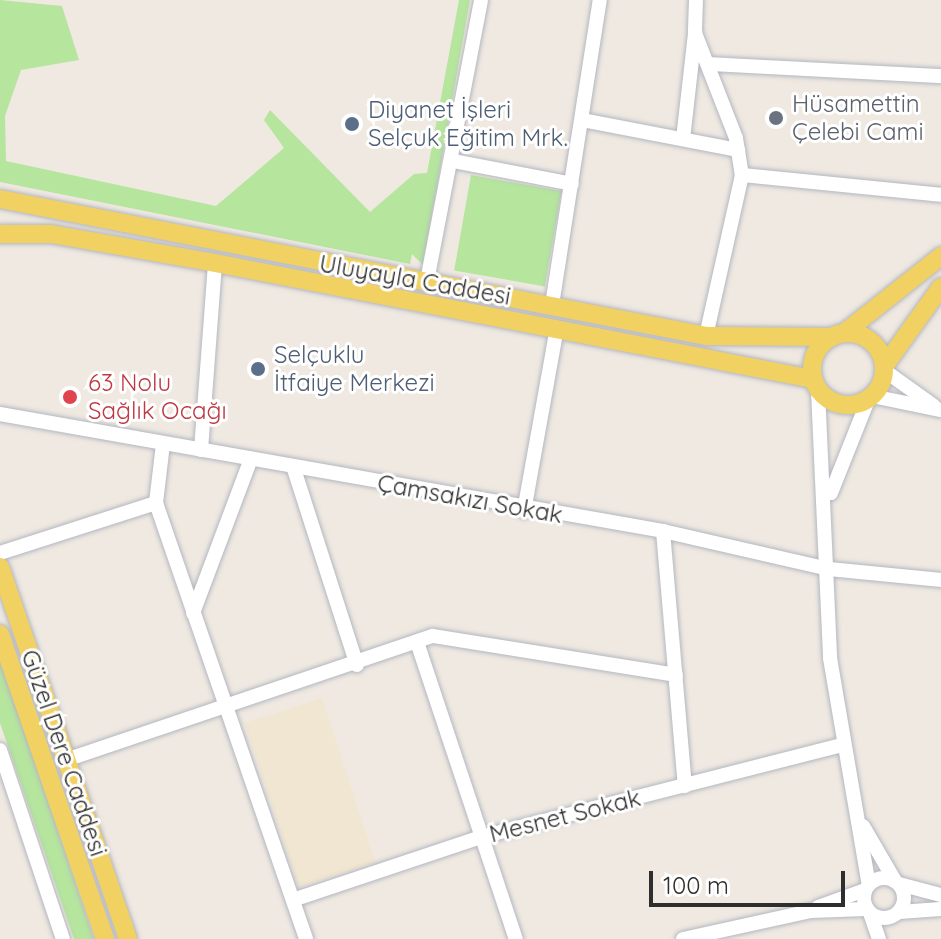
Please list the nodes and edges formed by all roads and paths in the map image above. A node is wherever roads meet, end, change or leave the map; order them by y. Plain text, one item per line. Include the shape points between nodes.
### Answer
1 (481, 0) edge
2 (600, 0) edge
3 (696, 0) edge
4 (695, 33) junction
5 (709, 64) junction
6 (941, 76) edge
7 (582, 120) junction
8 (683, 139) junction
9 (738, 150) junction
10 (453, 161) junction
11 (742, 175) junction
12 (572, 184) junction
13 (941, 195) edge
14 (0, 199) edge
15 (0, 234) edge
16 (941, 256) edge
17 (215, 263) junction
18 (427, 281) junction
19 (941, 287) edge
20 (552, 305) junction
21 (557, 328) junction
22 (838, 335) junction
23 (706, 336) junction
24 (885, 368) junction
25 (815, 385) junction
26 (870, 398) junction
27 (940, 411) edge
28 (0, 414) edge
29 (163, 444) junction
30 (201, 450) junction
31 (251, 459) junction
32 (293, 466) junction
33 (828, 501) junction
34 (156, 503) junction
35 (524, 511) junction
36 (663, 531) junction
37 (0, 553) edge
38 (0, 567) edge
39 (829, 569) junction
40 (941, 580) edge
41 (193, 613) junction
42 (0, 634) edge
43 (418, 645) junction
44 (357, 665) junction
45 (676, 675) junction
46 (227, 710) junction
47 (842, 745) junction
48 (0, 750) edge
49 (66, 760) junction
50 (4, 775) edge
51 (685, 786) junction
52 (856, 811) junction
53 (481, 837) junction
54 (897, 883) junction
55 (867, 887) junction
56 (941, 895) edge
57 (293, 900) junction
58 (941, 909) edge
59 (810, 911) junction
60 (868, 911) junction
61 (896, 914) junction
62 (63, 939) edge
63 (105, 939) edge
64 (128, 939) edge
65 (306, 939) edge
66 (516, 939) edge
67 (683, 939) edge
68 (879, 939) edge
69 (888, 939) edge

1 - 10 street
2 - 7 street
3 - 4 street
4 - 5 street
4 - 8 street
5 - 6 street
5 - 9 street
7 - 8 street
7 - 12 street
8 - 9 street
9 - 11 street
10 - 12 street
10 - 18 street
11 - 13 street
11 - 23 street
12 - 20 street
14 - 18 main road, Uluyayla Caddesi
15 - 17 main road, Uluyayla Caddesi via 51,234
16 - 22 main road
17 - 21 main road, Uluyayla Caddesi
17 - 30 street
18 - 20 main road, Uluyayla Caddesi
19 - 24 main road
20 - 23 main road, Uluyayla Caddesi
21 - 25 main road, Uluyayla Caddesi
21 - 35 street
22 - 23 main road, Uluyayla Caddesi
22 - 24 main road via 875,344
22 - 25 main road via 814,354
24 - 26 main road
24 - 27 street
25 - 26 main road via 847,406
25 - 33 street
26 - 27 street
26 - 33 street
28 - 29 street, Çamsakızı Sokak
29 - 30 street, Çamsakızı Sokak
29 - 34 street
30 - 31 street, Çamsakızı Sokak
31 - 32 street, Çamsakızı Sokak
31 - 41 street
32 - 35 street, Çamsakızı Sokak
32 - 44 street
33 - 39 street
34 - 37 street
34 - 41 street
35 - 36 street, Çamsakızı Sokak
36 - 39 street, Çamsakızı Sokak
36 - 45 street
38 - 49 main road, Güzel Dere Caddesi
39 - 40 street, Çamsakızı Sokak
39 - 47 street via 830,658
41 - 46 street
42 - 63 main road, Güzel Dere Caddesi
43 - 44 street
43 - 45 street via 433,636
43 - 53 street
44 - 46 street
45 - 51 street
46 - 49 street
46 - 57 street
47 - 51 street, Mesnet Sokak
47 - 52 street
48 - 50 street
49 - 64 main road, Güzel Dere Caddesi
50 - 62 street
51 - 53 street, Mesnet Sokak
52 - 54 street
52 - 55 street
53 - 57 street, Mesnet Sokak
53 - 66 street
54 - 55 street
54 - 56 street
54 - 61 street
55 - 59 street
55 - 60 street
57 - 65 street
58 - 61 street
59 - 60 street
59 - 67 street
60 - 61 street
60 - 68 street
61 - 69 street

